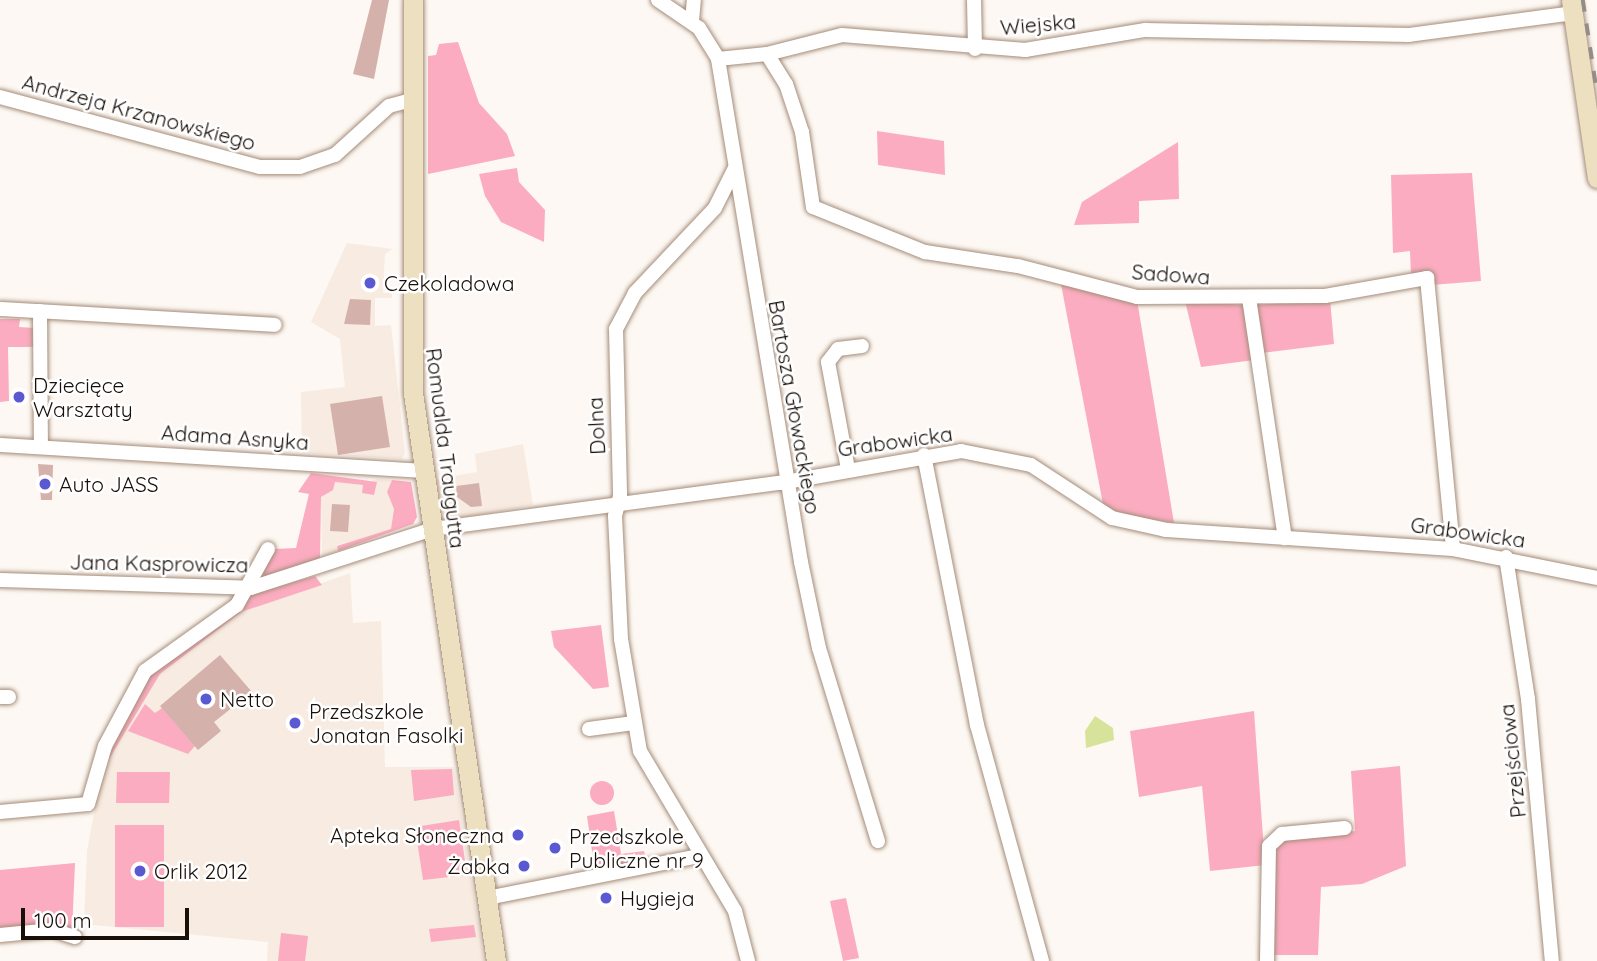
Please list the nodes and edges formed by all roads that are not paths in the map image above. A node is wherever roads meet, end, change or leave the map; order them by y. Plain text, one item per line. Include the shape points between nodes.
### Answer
1 (413, 0) edge
2 (658, 0) edge
3 (694, 0) edge
4 (974, 0) edge
5 (1572, 6) edge
6 (692, 21) junction
7 (975, 49) junction
8 (767, 54) junction
9 (718, 59) junction
10 (0, 97) edge
11 (412, 100) junction
12 (735, 168) junction
13 (1597, 178) edge
14 (1250, 298) junction
15 (0, 309) edge
16 (40, 311) junction
17 (275, 325) dead end
18 (862, 346) dead end
19 (0, 445) edge
20 (41, 446) junction
21 (924, 455) junction
22 (848, 469) junction
23 (425, 471) junction
24 (786, 480) junction
25 (618, 505) junction
26 (433, 529) junction
27 (1285, 538) junction
28 (268, 549) dead end
29 (1453, 549) junction
30 (1506, 557) junction
31 (1597, 578) edge
32 (0, 580) edge
33 (251, 588) junction
34 (634, 723) junction
35 (589, 729) dead end
36 (0, 812) edge
37 (1345, 828) dead end
38 (878, 841) dead end
39 (699, 856) junction
40 (487, 898) junction
41 (0, 935) edge
42 (75, 937) dead end
43 (496, 961) edge
44 (748, 961) edge
45 (1042, 961) edge
46 (1268, 961) edge
47 (1552, 961) edge

1 - 11 street, Romualda Traugutta
2 - 6 street, Bartosza Głowackiego
3 - 6 street
4 - 7 street
5 - 7 street, Wiejska via 1409,35 1145,30 1025,50
5 - 13 street
6 - 9 street, Bartosza Głowackiego
7 - 8 street, Wiejska via 842,35
8 - 9 street, Wiejska
8 - 14 street, Sadowa via 786,84 808,161 810,196 821,213 854,219 945,257 1018,265 1137,296
9 - 12 street, Bartosza Głowackiego
10 - 11 street, Andrzeja Krzanowskiego via 260,167 300,167 335,155 389,106
11 - 23 street, Romualda Traugutta via 409,330
12 - 24 street, Bartosza Głowackiego
12 - 25 street, Dolna via 715,208 635,293 616,329
14 - 27 street
14 - 29 street, Sadowa via 1325,296 1427,278
15 - 16 street
16 - 17 street
16 - 20 street
18 - 22 street via 838,349 828,362
19 - 20 street, Adama Asnyka
20 - 23 street, Adama Asnyka
21 - 22 street, Grabowicka
21 - 27 street, Grabowicka via 961,452 1031,465 1126,521 1166,530
21 - 45 street via 977,725
22 - 24 street, Grabowicka
23 - 26 street, Romualda Traugutta
24 - 25 street, Grabowicka
24 - 38 street, Bartosza Głowackiego via 819,648
25 - 26 street, Grabowicka
25 - 34 street, Dolna via 621,639
26 - 33 street, Jana Kasprowicza
26 - 40 street, Romualda Traugutta
27 - 29 street, Grabowicka
28 - 33 street
29 - 30 street, Grabowicka
30 - 31 street, Grabowicka
30 - 47 street, Przejściowa via 1528,699
32 - 33 street, Jana Kasprowicza
33 - 36 street via 237,605 145,671 105,746 88,804
34 - 35 street
34 - 39 street, Dolna via 648,769
37 - 46 street via 1282,834 1269,846
39 - 40 street
39 - 44 street, Dolna via 735,911
40 - 43 street, Romualda Traugutta
41 - 42 street via 53,930

